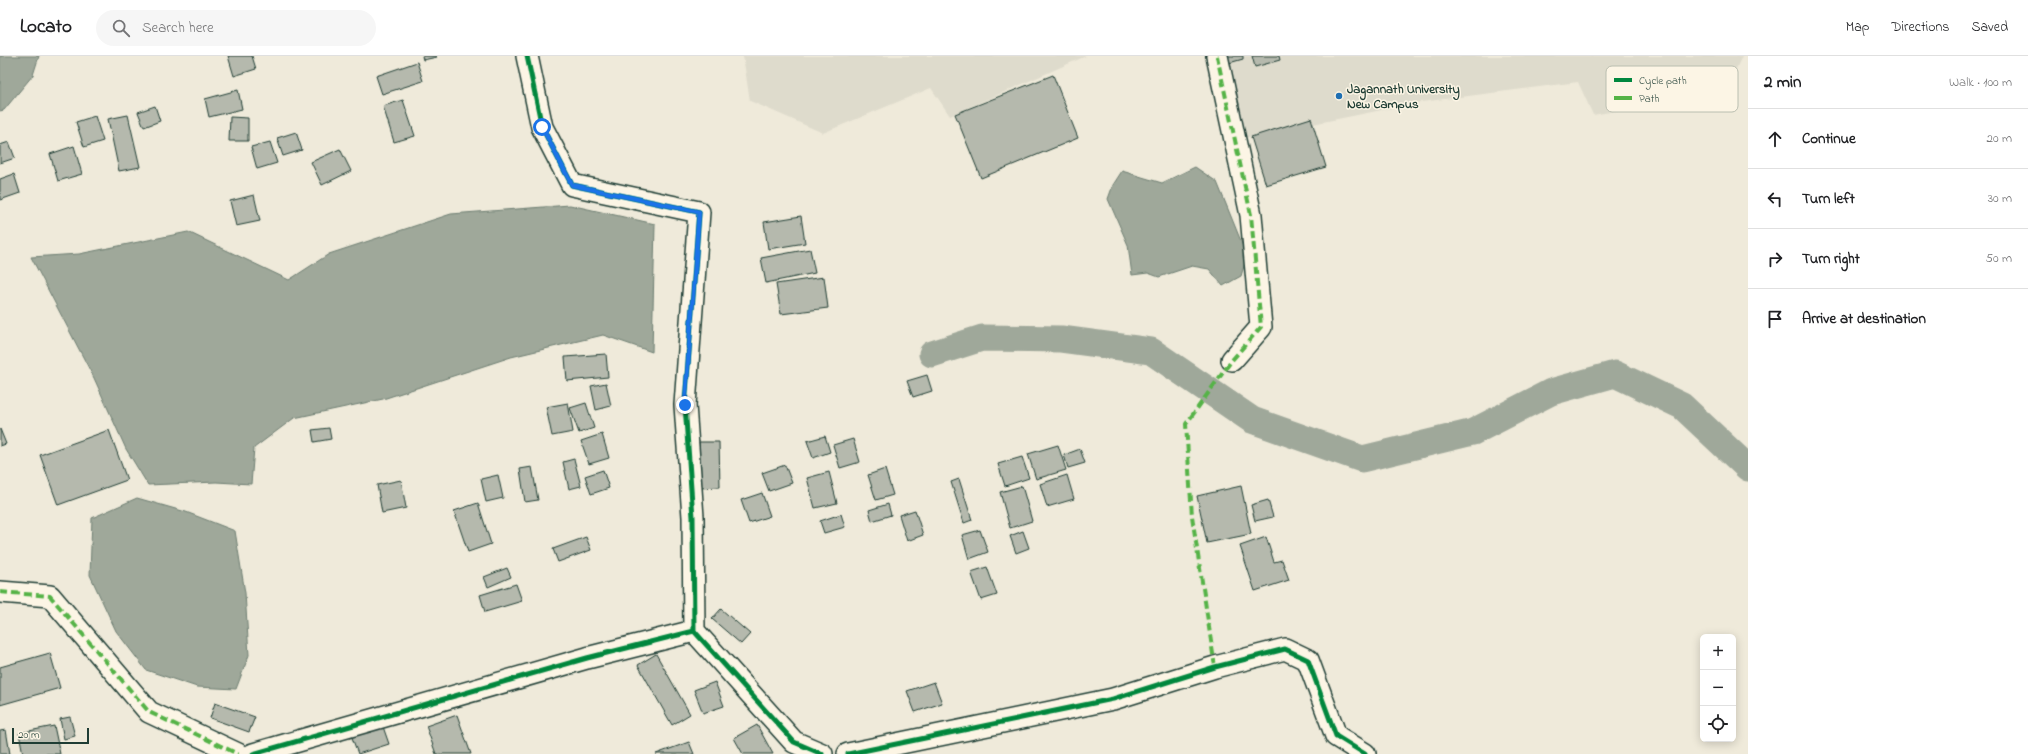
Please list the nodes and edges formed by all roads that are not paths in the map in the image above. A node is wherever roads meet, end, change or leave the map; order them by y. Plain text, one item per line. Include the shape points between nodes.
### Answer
1 (527, 56) edge
2 (1216, 56) edge
3 (1232, 360) dead end
4 (0, 592) edge
5 (694, 631) junction
6 (238, 754) edge
7 (253, 754) edge
8 (822, 754) edge
9 (848, 754) edge
10 (1365, 754) edge

1 - 5 street via 542,127 572,185 699,212 685,405 692,517
2 - 3 street via 1251,215 1261,327
4 - 6 street via 50,596 149,712
5 - 7 street via 587,658
5 - 8 street via 794,742
9 - 10 street via 1113,699 1215,667 1285,649 1308,660 1336,736

